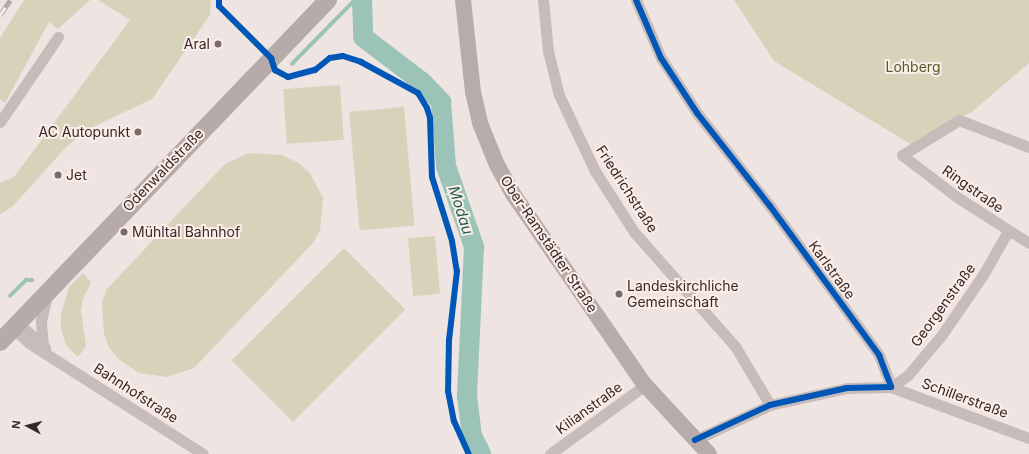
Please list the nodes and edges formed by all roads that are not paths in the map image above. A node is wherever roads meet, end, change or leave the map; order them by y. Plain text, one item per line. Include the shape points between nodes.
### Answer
1 (328, 0) edge
2 (463, 0) edge
3 (543, 0) edge
4 (636, 0) edge
5 (58, 37) dead end
6 (0, 122) edge
7 (1029, 147) edge
8 (1008, 231) junction
9 (1029, 243) edge
10 (47, 294) junction
11 (13, 328) junction
12 (0, 342) edge
13 (43, 346) junction
14 (53, 357) junction
15 (645, 385) junction
16 (891, 386) junction
17 (770, 405) junction
18 (1029, 438) edge
19 (695, 440) junction
20 (203, 454) edge
21 (550, 454) edge
22 (709, 454) edge

1 - 10 main road, Odenwaldstraße via 130,204
2 - 15 main road, Ober-Ramstädter Straße via 473,92 480,123 497,165 513,194
3 - 17 street, Friedrichstraße via 548,51 559,95 595,171 634,232 735,346
4 - 16 street, Karlstraße via 661,58 697,113 770,206 879,355
5 - 6 street
7 - 8 street, Ringstraße via 959,120 902,155
8 - 9 street, Ringstraße
8 - 16 street, Georgenstraße via 983,276 941,336 908,375
10 - 11 main road, Odenwaldstraße
10 - 13 street via 41,321
11 - 12 main road, Odenwaldstraße
11 - 13 street, Bahnhofstraße via 27,331
11 - 14 street, Bahnhofstraße via 29,343
13 - 14 street, Bahnhofstraße
14 - 20 street, Bahnhofstraße
15 - 19 main road, Ober-Ramstädter Straße
15 - 21 street, Kilianstraße
16 - 17 street via 847,388
16 - 18 street, Schillerstraße
17 - 19 street
19 - 22 main road, Ober-Ramstädter Straße

